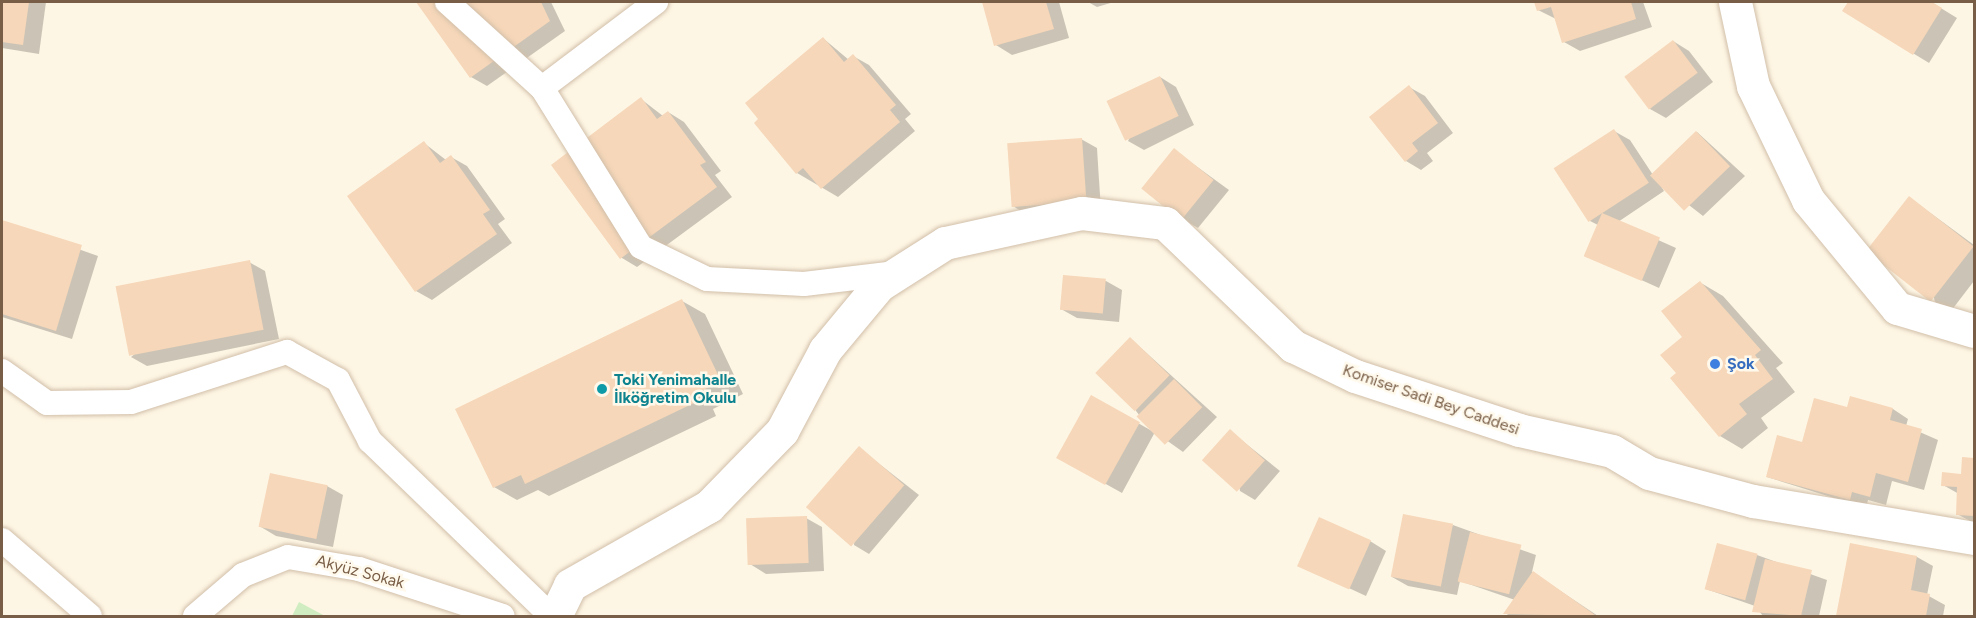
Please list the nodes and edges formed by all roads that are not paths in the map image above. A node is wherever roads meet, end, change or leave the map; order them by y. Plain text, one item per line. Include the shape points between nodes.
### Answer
1 (447, 2) edge
2 (656, 2) edge
3 (1735, 2) edge
4 (542, 88) junction
5 (899, 273) junction
6 (1974, 332) edge
7 (2, 371) edge
8 (1974, 538) edge
9 (2, 540) edge
10 (90, 616) edge
11 (195, 616) edge
12 (503, 616) edge
13 (553, 616) edge

1 - 4 street
2 - 4 street
3 - 6 main road via 1754,86 1808,200 1897,308
4 - 5 street via 641,247 707,279 804,284
5 - 8 main road, Komiser Sadi Bey Caddesi via 945,243 1082,213 1165,223 1293,346 1355,376 1519,430 1612,451 1649,473 1753,501
5 - 13 main road, Komiser Sadi Bey Caddesi via 879,285 825,350 782,431 709,506 570,585
7 - 13 street via 47,403 131,402 287,352 338,380 370,441
9 - 10 street
11 - 12 street, Akyüz Sokak via 243,575 288,557 359,569

